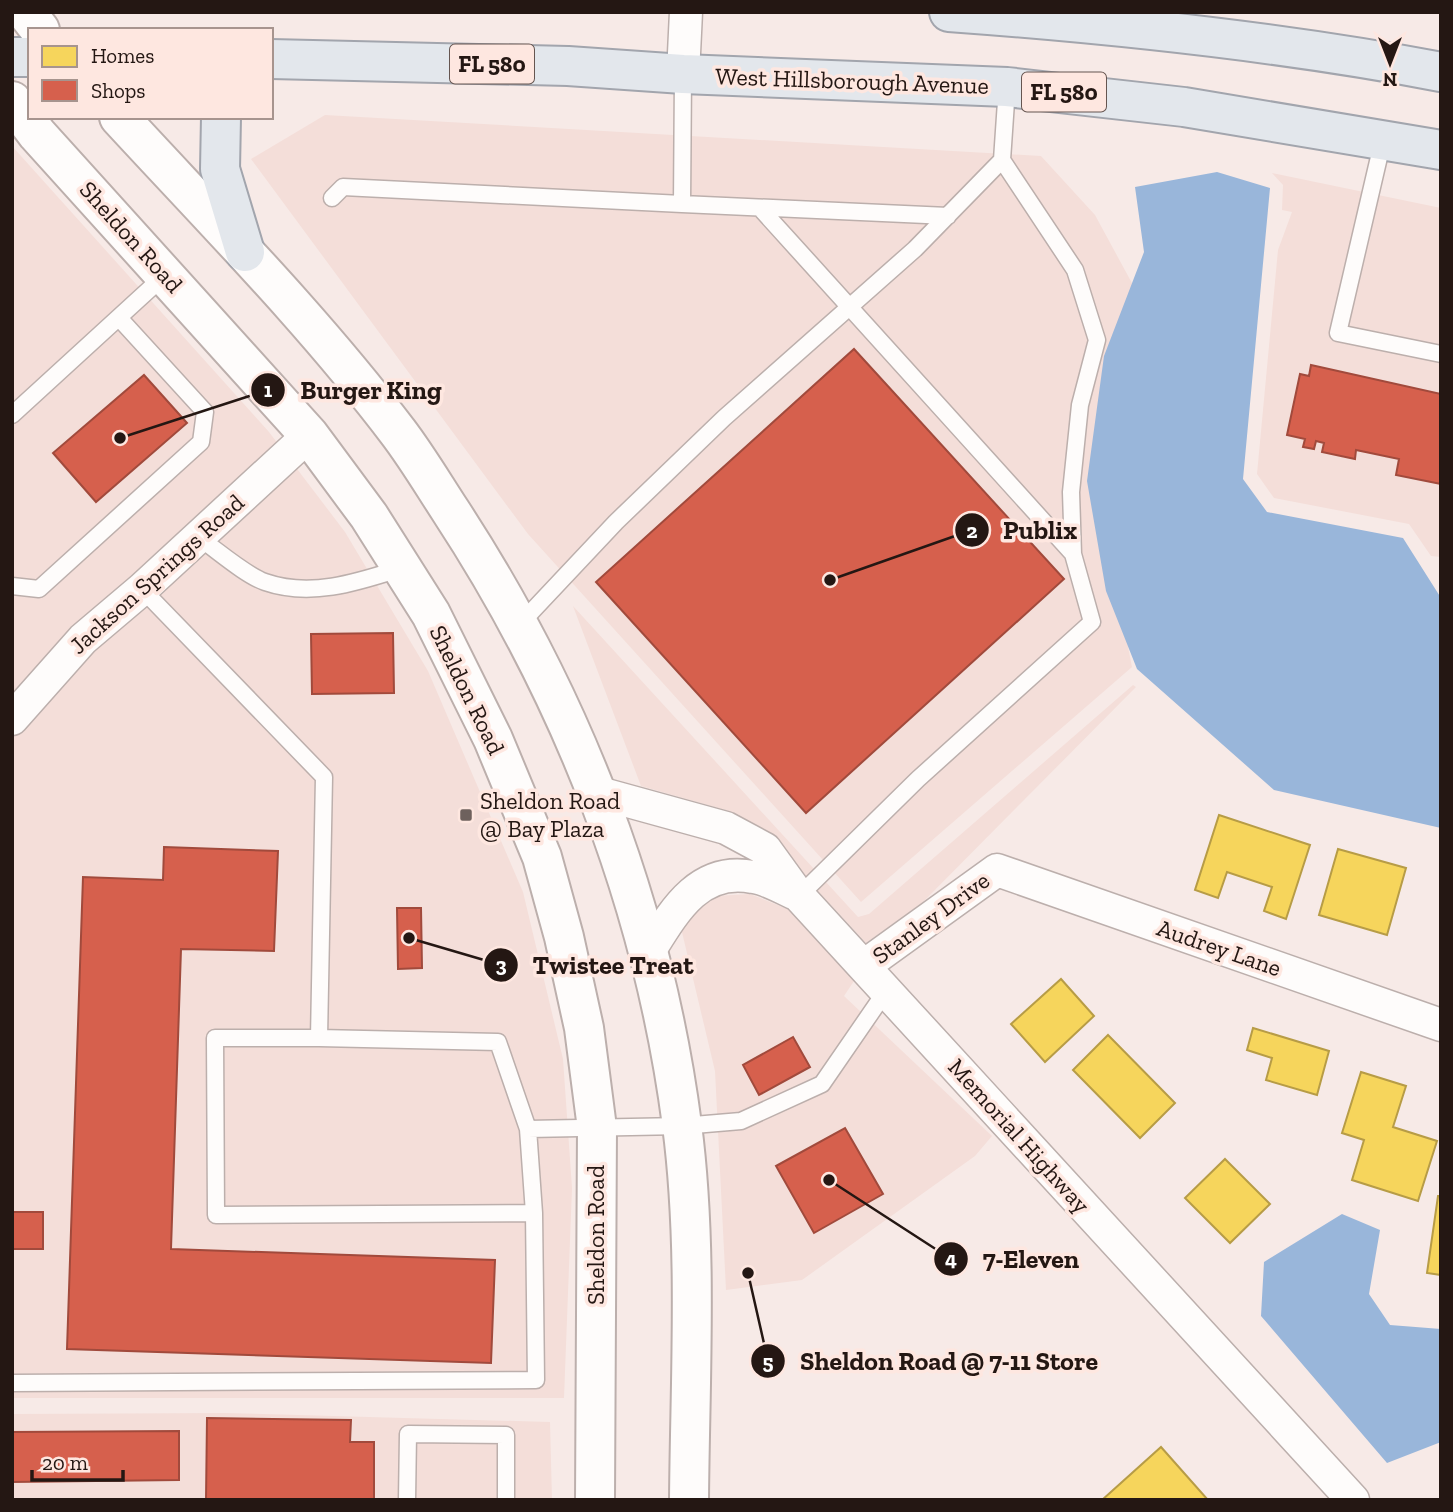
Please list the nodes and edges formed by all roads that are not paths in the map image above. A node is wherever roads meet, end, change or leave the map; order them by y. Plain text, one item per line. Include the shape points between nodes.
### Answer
1 (26, 12) edge
2 (686, 12) edge
3 (949, 12) edge
4 (38, 28) edge
5 (281, 63) edge
6 (1441, 72) edge
7 (683, 74) junction
8 (1007, 87) junction
9 (12, 101) edge
10 (121, 119) edge
11 (221, 119) edge
12 (1383, 140) junction
13 (1441, 150) edge
14 (1002, 160) junction
15 (332, 198) dead end
16 (682, 204) junction
17 (760, 208) junction
18 (948, 216) junction
19 (245, 252) junction
20 (165, 275) junction
21 (848, 308) junction
22 (120, 319) junction
23 (1441, 354) edge
24 (12, 415) edge
25 (309, 435) junction
26 (198, 537) junction
27 (1073, 554) junction
28 (402, 568) junction
29 (12, 586) edge
30 (142, 589) junction
31 (519, 625) junction
32 (12, 719) edge
33 (599, 793) junction
34 (997, 870) joint
35 (799, 896) junction
36 (648, 953) junction
37 (864, 966) junction
38 (886, 991) junction
39 (1441, 1025) edge
40 (319, 1038) junction
41 (682, 1126) junction
42 (597, 1128) junction
43 (527, 1129) junction
44 (534, 1213) junction
45 (12, 1383) edge
46 (407, 1500) edge
47 (506, 1500) edge
48 (595, 1500) edge
49 (689, 1500) edge
50 (1353, 1500) edge

1 - 4 main road
2 - 7 street
3 - 6 main road via 1212,37
5 - 7 main road, West Hillsborough Avenue / FL 580 via 568,65
7 - 8 main road, West Hillsborough Avenue / FL 580
7 - 16 lane
8 - 12 main road, West Hillsborough Avenue / FL 580 via 1184,107
8 - 14 lane
9 - 20 main road, Sheldon Road
10 - 19 main road
11 - 19 main road via 220,169
12 - 13 main road, West Hillsborough Avenue / FL 580
12 - 23 lane via 1338,333
14 - 18 lane
14 - 27 lane via 1075,270 1097,340 1080,405 1070,492
15 - 16 lane via 343,187
16 - 17 lane
17 - 18 lane
17 - 21 lane
18 - 21 lane
19 - 31 main road via 401,436 488,567
20 - 22 lane
20 - 25 main road, Sheldon Road
21 - 27 lane
21 - 31 lane via 616,522
22 - 24 lane
22 - 29 lane via 205,412 201,442 39,589
25 - 26 street, Jackson Springs Road
25 - 28 main road, Sheldon Road
26 - 28 lane via 265,582 338,587
26 - 30 street, Jackson Springs Road
27 - 35 lane via 1092,622 918,779
28 - 42 main road, Sheldon Road via 431,614 493,739 542,858 583,1028
30 - 32 street, Jackson Springs Road via 83,639
30 - 40 lane via 324,776
31 - 33 main road via 560,702
33 - 35 street, Memorial Highway via 726,828 765,849
33 - 36 main road
34 - 37 street, Stanley Drive
34 - 39 street, Audrey Lane
35 - 36 street, Memorial Highway via 752,876 710,878 677,906
35 - 37 street, Memorial Highway
36 - 41 main road
37 - 38 street, Memorial Highway
38 - 41 lane via 822,1084 741,1121
38 - 50 street, Memorial Highway
40 - 43 lane via 498,1042
40 - 44 lane via 215,1038 216,1215
41 - 42 lane
41 - 49 main road via 689,1208
42 - 43 lane
42 - 48 main road, Sheldon Road
43 - 44 lane
44 - 45 lane via 536,1380
46 - 47 lane via 408,1434 420,1434 506,1435

